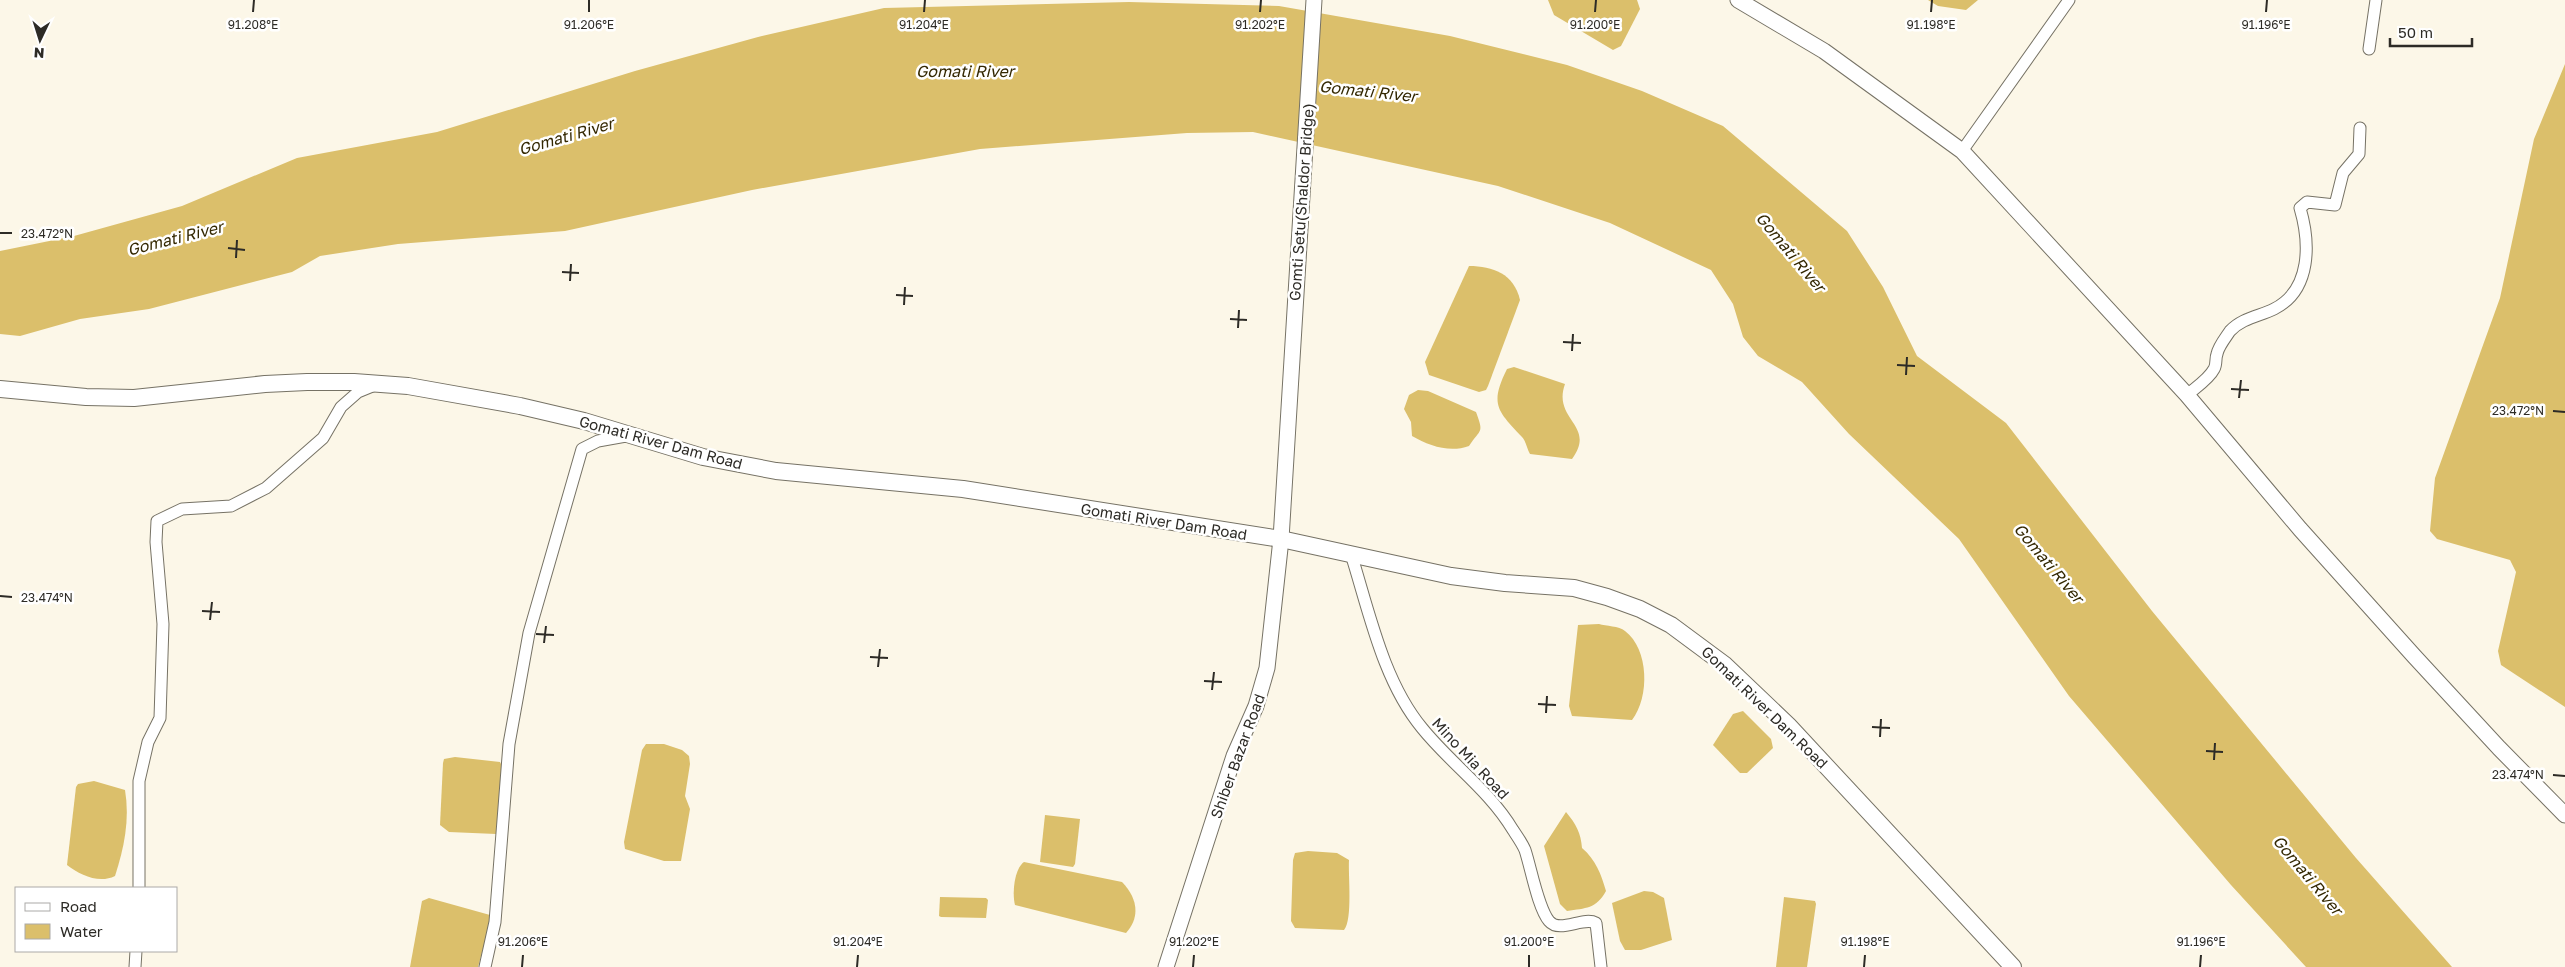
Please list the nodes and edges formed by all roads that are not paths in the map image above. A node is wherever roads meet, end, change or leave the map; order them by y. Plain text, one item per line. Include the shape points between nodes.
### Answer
1 (1314, 0) edge
2 (1738, 0) edge
3 (2069, 0) edge
4 (2376, 0) edge
5 (2369, 49) dead end
6 (2360, 128) dead end
7 (1962, 151) junction
8 (379, 383) junction
9 (0, 389) edge
10 (2187, 396) junction
11 (632, 435) junction
12 (1281, 539) junction
13 (1351, 554) junction
14 (2565, 815) edge
15 (139, 887) edge
16 (136, 952) edge
17 (135, 967) edge
18 (485, 967) edge
19 (1166, 967) edge
20 (1601, 967) edge
21 (2014, 967) edge

1 - 12 street, Gomti Setu(Shaldor Bridge)
2 - 7 street via 1824,51
3 - 7 street
4 - 5 street
6 - 10 street via 2359,154 2343,173 2335,204 2306,202 2300,208 2308,250 2294,294 2275,308 2231,330 2217,353 2214,370
7 - 10 street
8 - 9 main road, Gomati River Dam Road via 264,384 134,398
8 - 11 main road, Gomati River Dam Road via 520,406
8 - 15 street via 358,392 341,407 322,438 266,488 230,506 182,509 157,521 163,624 160,718 148,742 139,781
10 - 14 street via 2300,529 2499,748
11 - 12 main road, Gomati River Dam Road via 703,456 776,471 963,489
11 - 18 street via 598,441 582,449 529,633 509,744 495,922
12 - 13 main road, Gomati River Dam Road
12 - 19 street, Shiber Bazar Road via 1263,686 1234,756
13 - 20 street, Mino Mia Road via 1375,634 1402,696 1422,728 1485,792 1508,821 1524,848 1550,922 1556,926 1588,921 1596,923
13 - 21 main road, Gomati River Dam Road via 1451,576 1574,588 1640,609 1670,625 1725,665 1788,725
16 - 17 street

